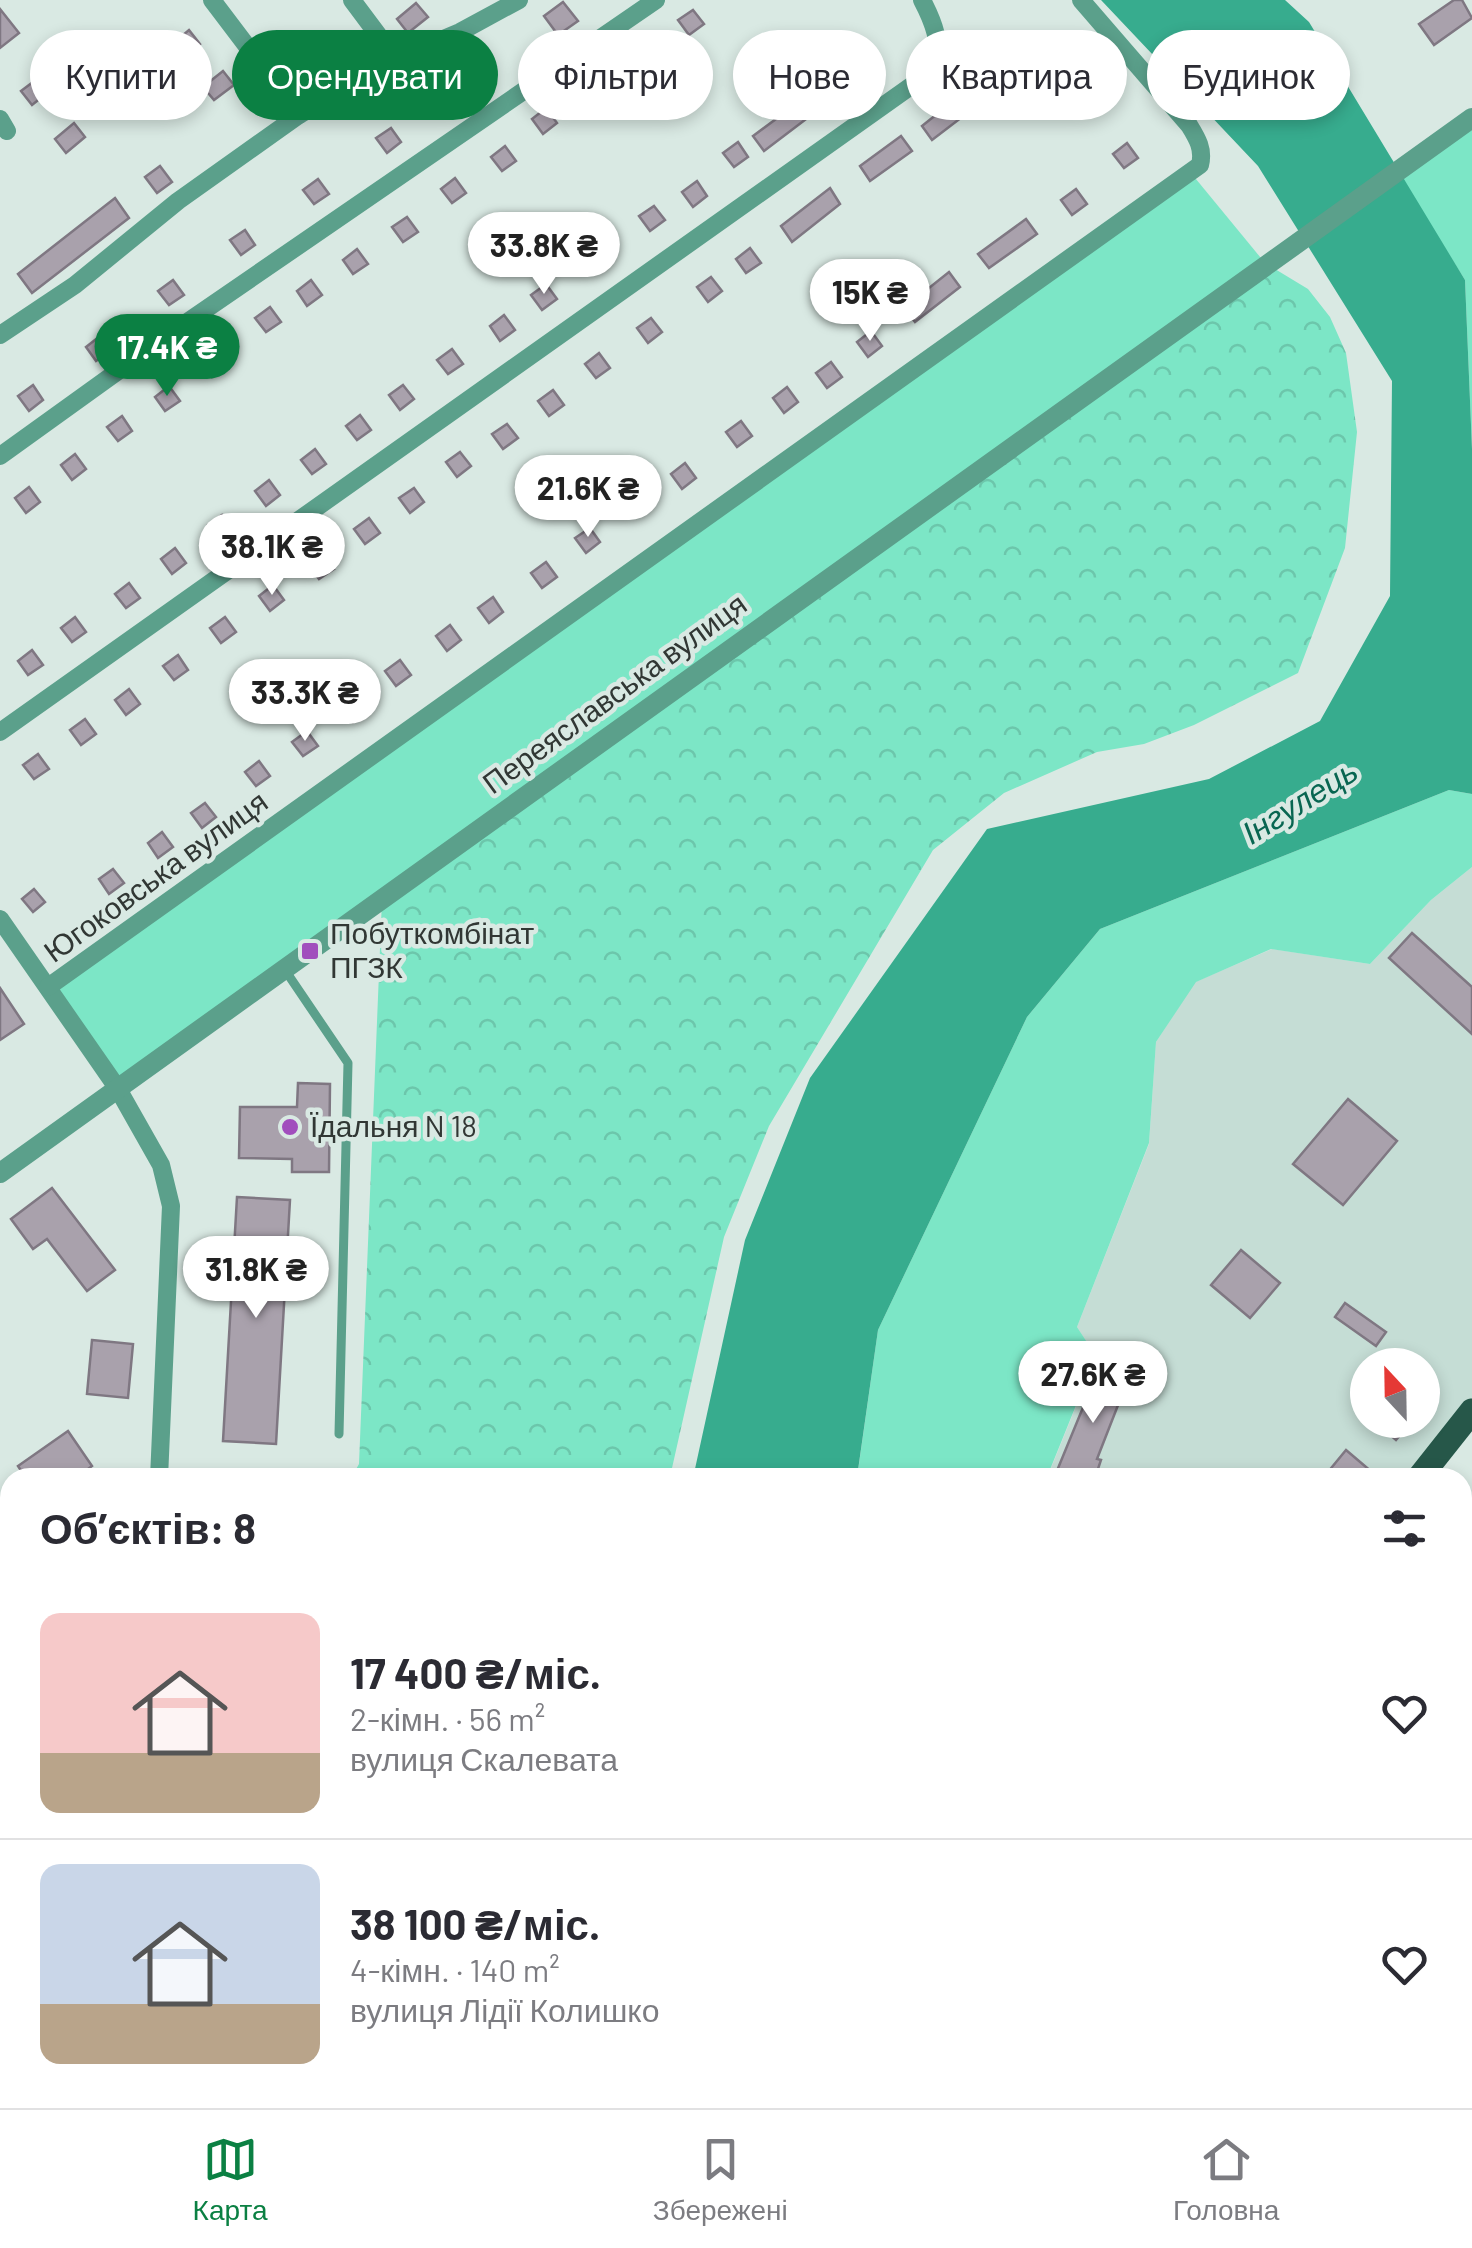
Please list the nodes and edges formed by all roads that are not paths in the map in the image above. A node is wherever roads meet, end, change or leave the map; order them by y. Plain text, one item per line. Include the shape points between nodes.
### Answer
1 (212, 0) edge
2 (352, 0) edge
3 (519, 0) edge
4 (656, 0) edge
5 (922, 0) edge
6 (1081, 0) edge
7 (235, 30) edge
8 (374, 30) edge
9 (464, 30) edge
10 (1472, 118) edge
11 (292, 120) edge
12 (0, 335) edge
13 (0, 456) edge
14 (0, 732) edge
15 (0, 920) edge
16 (285, 970) junction
17 (48, 987) junction
18 (118, 1089) junction
19 (0, 1173) edge
20 (1472, 1411) edge
21 (339, 1434) dead end
22 (159, 1468) edge
23 (1427, 1468) edge

1 - 7 street
2 - 8 street
3 - 9 street
4 - 13 street
5 - 14 street via 937,36 936,68
6 - 17 street, Югоковська вулиця via 1189,125 1199,142 1200,165
10 - 16 street, Переяславська вулиця
11 - 12 street
15 - 17 street
16 - 18 street, Переяславська вулиця
16 - 21 lane via 348,1063
17 - 18 street
18 - 19 street, Переяславська вулиця
18 - 22 street via 161,1165 171,1206
20 - 23 main road

